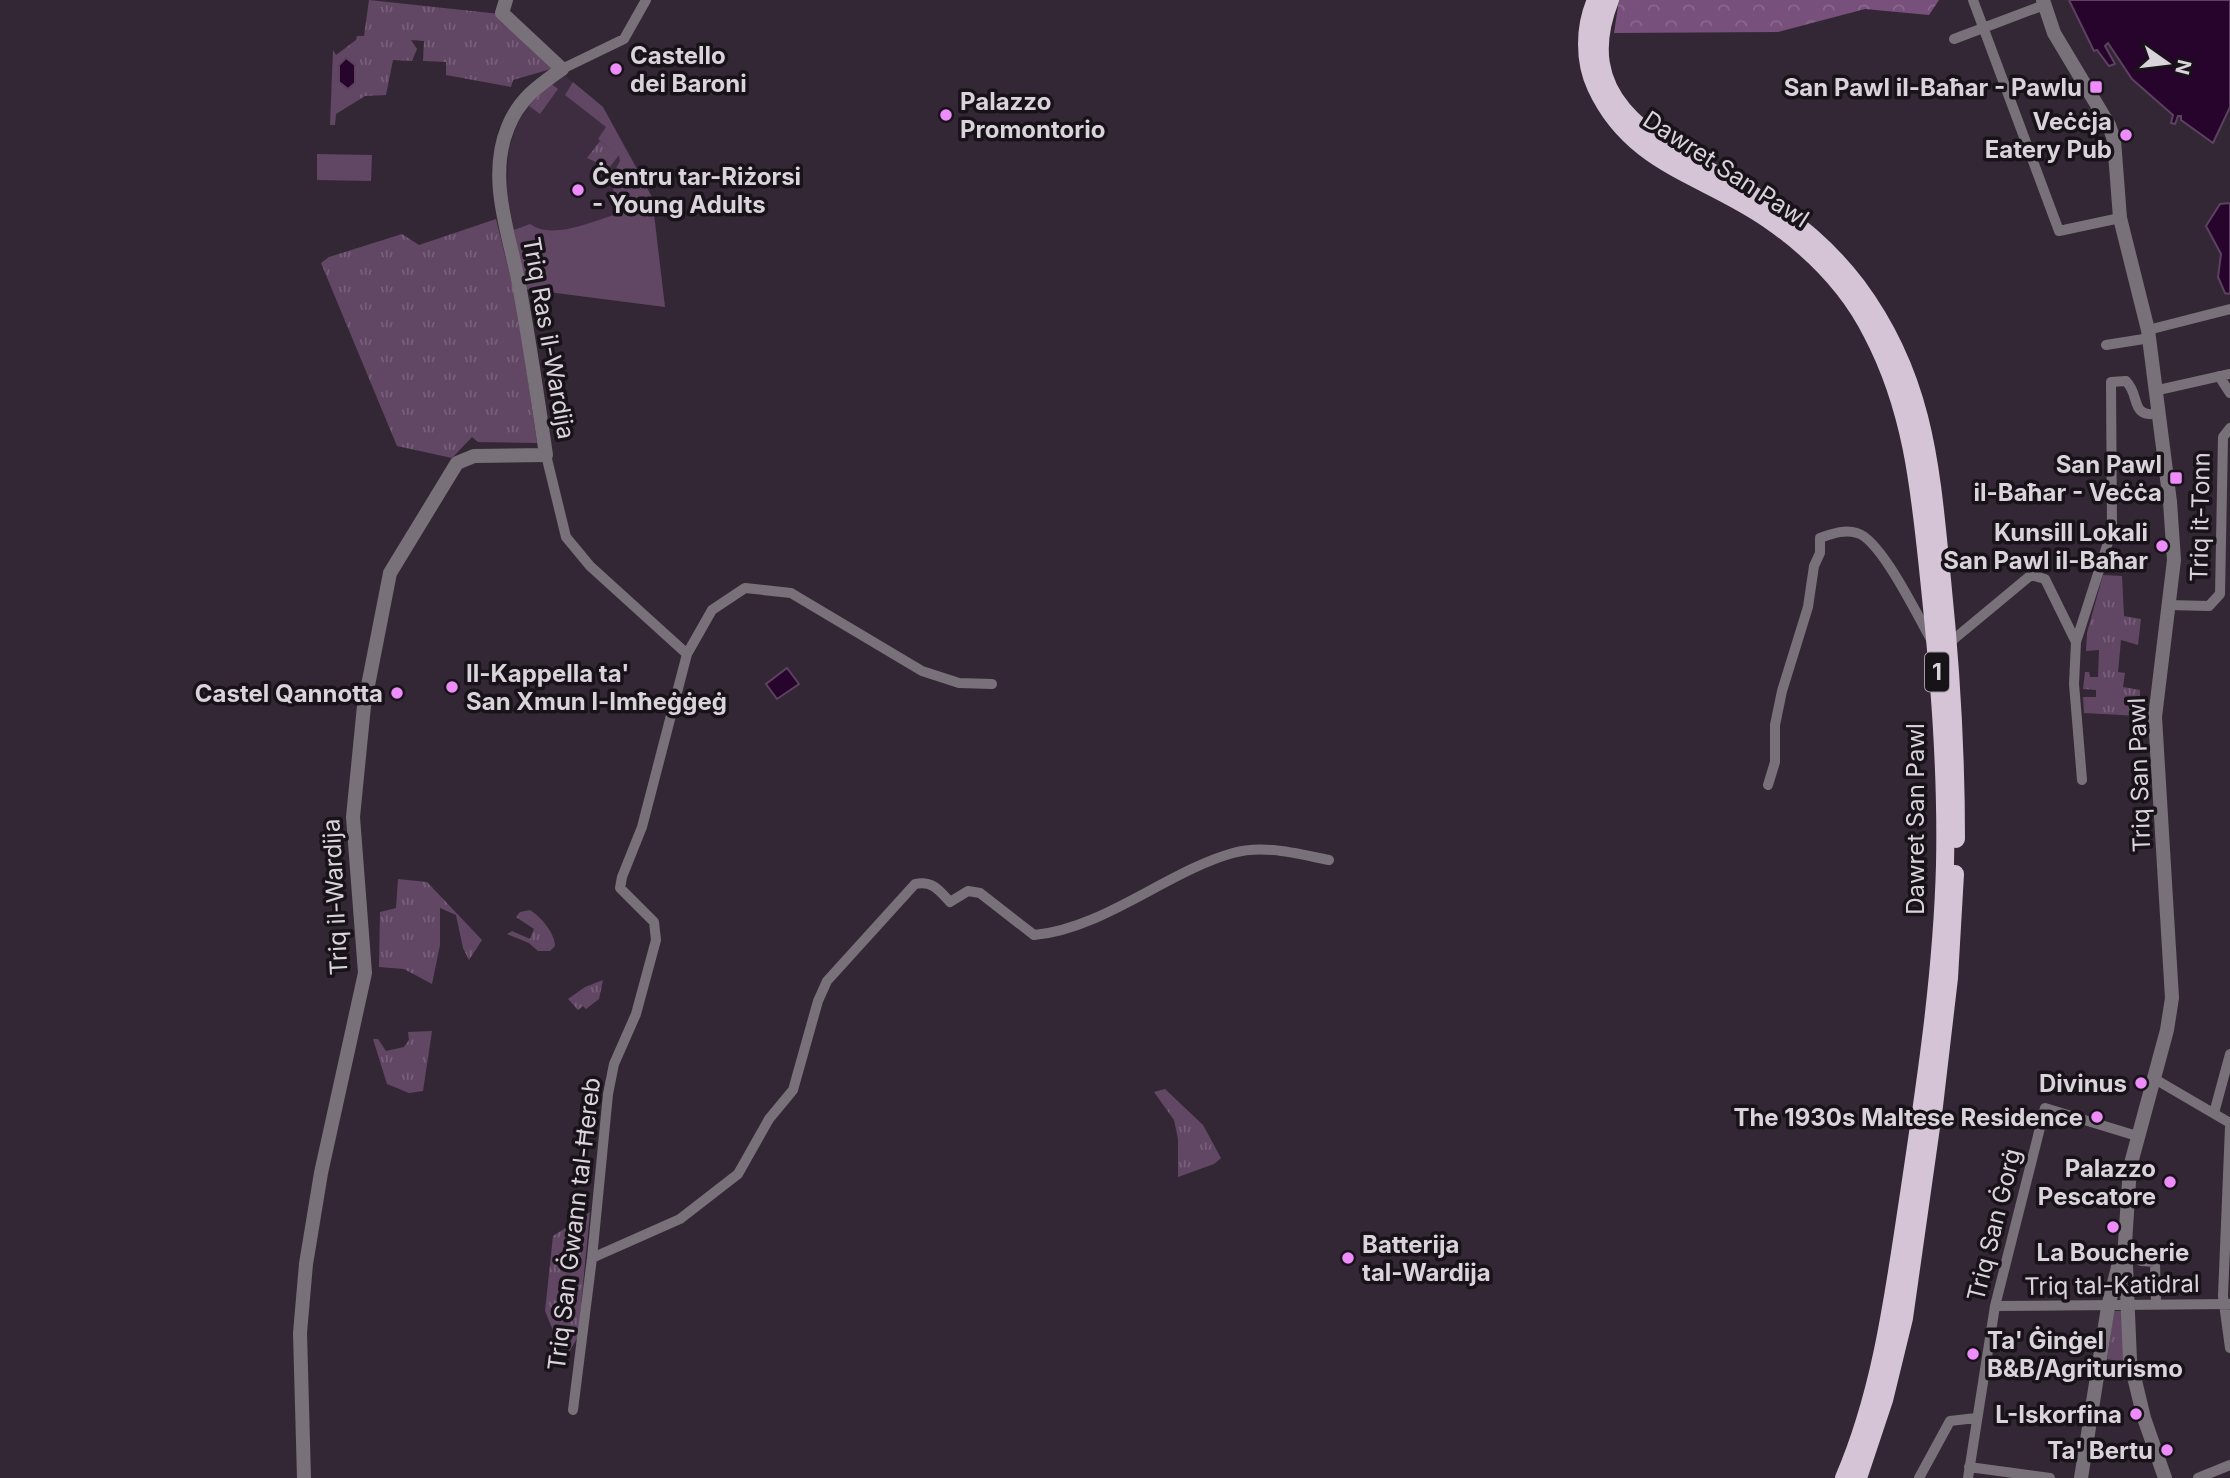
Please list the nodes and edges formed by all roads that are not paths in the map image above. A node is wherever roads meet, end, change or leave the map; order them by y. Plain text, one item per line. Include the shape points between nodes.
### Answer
1 (506, 0) edge
2 (646, 0) edge
3 (1596, 0) edge
4 (1610, 0) edge
5 (1973, 0) edge
6 (2043, 3) edge
7 (1983, 27) junction
8 (1954, 39) dead end
9 (562, 69) junction
10 (2120, 218) junction
11 (2230, 309) edge
12 (2149, 334) junction
13 (2106, 345) dead end
14 (2225, 375) edge
15 (2154, 391) junction
16 (2230, 393) edge
17 (2158, 414) junction
18 (2230, 428) edge
19 (546, 455) junction
20 (2168, 606) junction
21 (2076, 642) junction
22 (1942, 646) junction
23 (687, 654) junction
24 (992, 684) dead end
25 (2082, 780) dead end
26 (1768, 785) dead end
27 (1329, 860) dead end
28 (2230, 1054) edge
29 (2153, 1078) junction
30 (2214, 1113) junction
31 (2230, 1125) edge
32 (2137, 1136) junction
33 (2124, 1243) junction
34 (592, 1258) junction
35 (2141, 1262) dead end
36 (2156, 1303) junction
37 (2129, 1304) junction
38 (2227, 1304) edge
39 (1995, 1306) junction
40 (2108, 1307) junction
41 (2230, 1348) edge
42 (573, 1410) dead end
43 (1976, 1418) junction
44 (2230, 1465) edge
45 (1969, 1473) edge
46 (304, 1478) edge
47 (1844, 1478) edge
48 (1858, 1478) edge
49 (1919, 1478) edge
50 (2050, 1478) edge
51 (2081, 1478) edge
52 (2165, 1478) edge
53 (2199, 1478) edge

1 - 9 street via 502,13
2 - 9 street, Triq Ras il-Wardija via 624,39
3 - 22 highway, Dawret San Pawl / 1 via 1587,31 1587,54 1591,76 1609,114 1640,147 1768,219 1825,266 1871,329 1899,388 1909,425
4 - 22 highway, Dawret San Pawl / 1 via 1600,52 1618,106 1647,135 1780,212 1837,260 1886,329 1911,384 1923,426
5 - 7 street
6 - 7 street
6 - 10 street, Triq San Pawl via 2054,33 2109,125
7 - 8 street
7 - 10 street via 2059,230
9 - 19 street, Triq Ras il-Wardija via 527,95 516,111 503,143 500,177
10 - 12 street, Triq San Pawl
11 - 12 street
12 - 13 street
12 - 15 street, Triq San Pawl
14 - 15 street
14 - 16 street
15 - 17 street, Triq San Pawl
17 - 20 street, Triq San Pawl via 2174,560
17 - 21 street via 2139,410 2126,381 2111,382 2112,530
18 - 20 street, Triq it-Tonn via 2223,437 2220,594 2209,606
19 - 23 street, Triq Ras il-Wardija via 566,537 590,566
19 - 46 street, Triq il-Wardija via 474,456 457,464 390,573 369,672 354,782 365,973 321,1173 306,1265 300,1333
20 - 29 street, Triq San Pawl via 2155,717 2172,998
21 - 22 street via 2045,579 2038,574
21 - 25 street via 2074,684
22 - 26 street via 1866,537 1836,532 1820,538 1808,607 1782,691 1775,725 1775,762
22 - 47 highway, Dawret San Pawl / 1 via 1945,865 1930,1046 1883,1356
22 - 48 highway, Dawret San Pawl / 1 via 1956,763 1949,978 1904,1318 1884,1401
23 - 24 street via 712,610 745,588 778,591 791,593 922,671 959,683
23 - 34 street, Triq San Ġwann tal-Ħereb via 642,827 620,888 654,922 656,940 608,1094
27 - 34 street via 1273,849 1233,852 1134,900 1043,935 1034,935 980,893 968,891 950,902 933,885 915,884 827,981 793,1090 769,1119 738,1174 680,1219
28 - 30 street
29 - 30 street
29 - 32 street, Triq San Pawl
30 - 31 street
31 - 38 street
32 - 33 street, Triq San Pawl
32 - 39 street, Triq San Ġorġ via 2045,1108
33 - 37 street, Triq San Pawl
33 - 40 street
34 - 42 street, Triq San Ġwann tal-Ħereb
35 - 36 street via 2155,1262
36 - 37 street, Triq tal-Katidral
36 - 38 street, Triq tal-Katidral
37 - 40 street, Triq tal-Katidral
37 - 52 street, Triq San Pawl via 2130,1360
38 - 41 street
39 - 40 street, Triq tal-Katidral
39 - 43 street, Triq San Ġorġ
40 - 51 street
43 - 45 street, Triq San Ġorġ
43 - 49 street via 1950,1421
44 - 53 street
45 - 50 street

